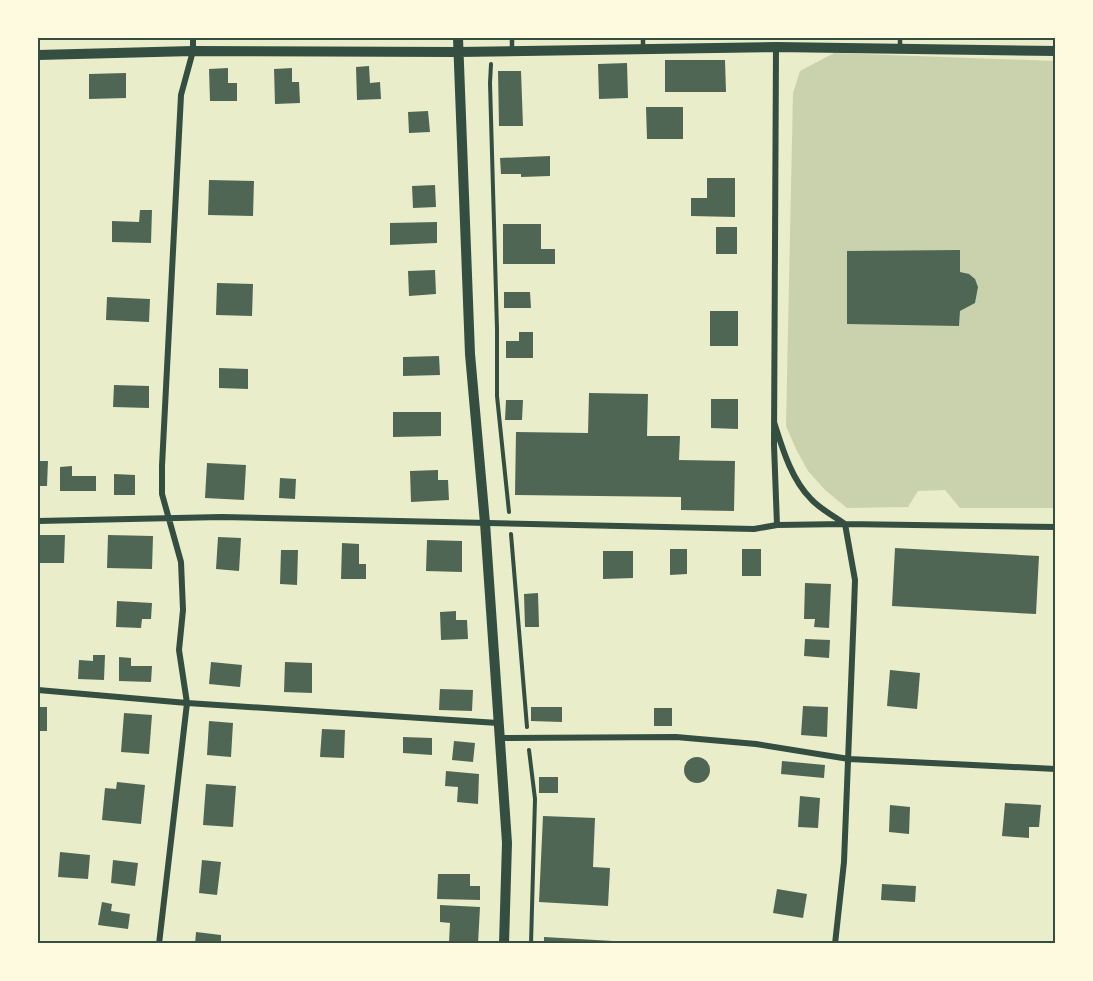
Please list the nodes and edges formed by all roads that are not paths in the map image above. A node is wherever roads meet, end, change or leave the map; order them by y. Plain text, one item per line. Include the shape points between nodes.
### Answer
1 (193, 38) edge
2 (458, 38) edge
3 (512, 38) edge
4 (643, 38) edge
5 (900, 42) edge
6 (776, 47) junction
7 (643, 49) junction
8 (193, 51) junction
9 (512, 51) junction
10 (1056, 51) edge
11 (458, 52) junction
12 (38, 55) edge
13 (774, 422) junction
14 (169, 518) junction
15 (38, 521) edge
16 (485, 523) junction
17 (845, 524) junction
18 (777, 525) junction
19 (1056, 526) edge
20 (38, 690) edge
21 (187, 703) junction
22 (498, 723) junction
23 (499, 738) junction
24 (849, 759) junction
25 (1056, 769) edge
26 (159, 944) edge
27 (504, 944) edge
28 (835, 944) edge

1 - 8 street
2 - 11 street
3 - 9 lane
4 - 7 lane
5 - 6 street
5 - 10 street
6 - 7 street
6 - 13 street
7 - 9 street
8 - 11 street
8 - 12 street
8 - 14 street via 182,95 164,430 162,494
9 - 11 street
11 - 16 street via 470,354
13 - 17 street via 800,484 810,498
13 - 18 street
14 - 15 street
14 - 16 street
14 - 21 street via 181,562 183,610 179,650
16 - 18 street via 754,529
16 - 22 street
17 - 18 street
17 - 19 street
17 - 24 street via 855,580
20 - 21 street
21 - 22 street
21 - 26 street
22 - 23 street
23 - 24 street via 676,737 756,744
23 - 27 street via 507,843
24 - 25 street
24 - 28 street

